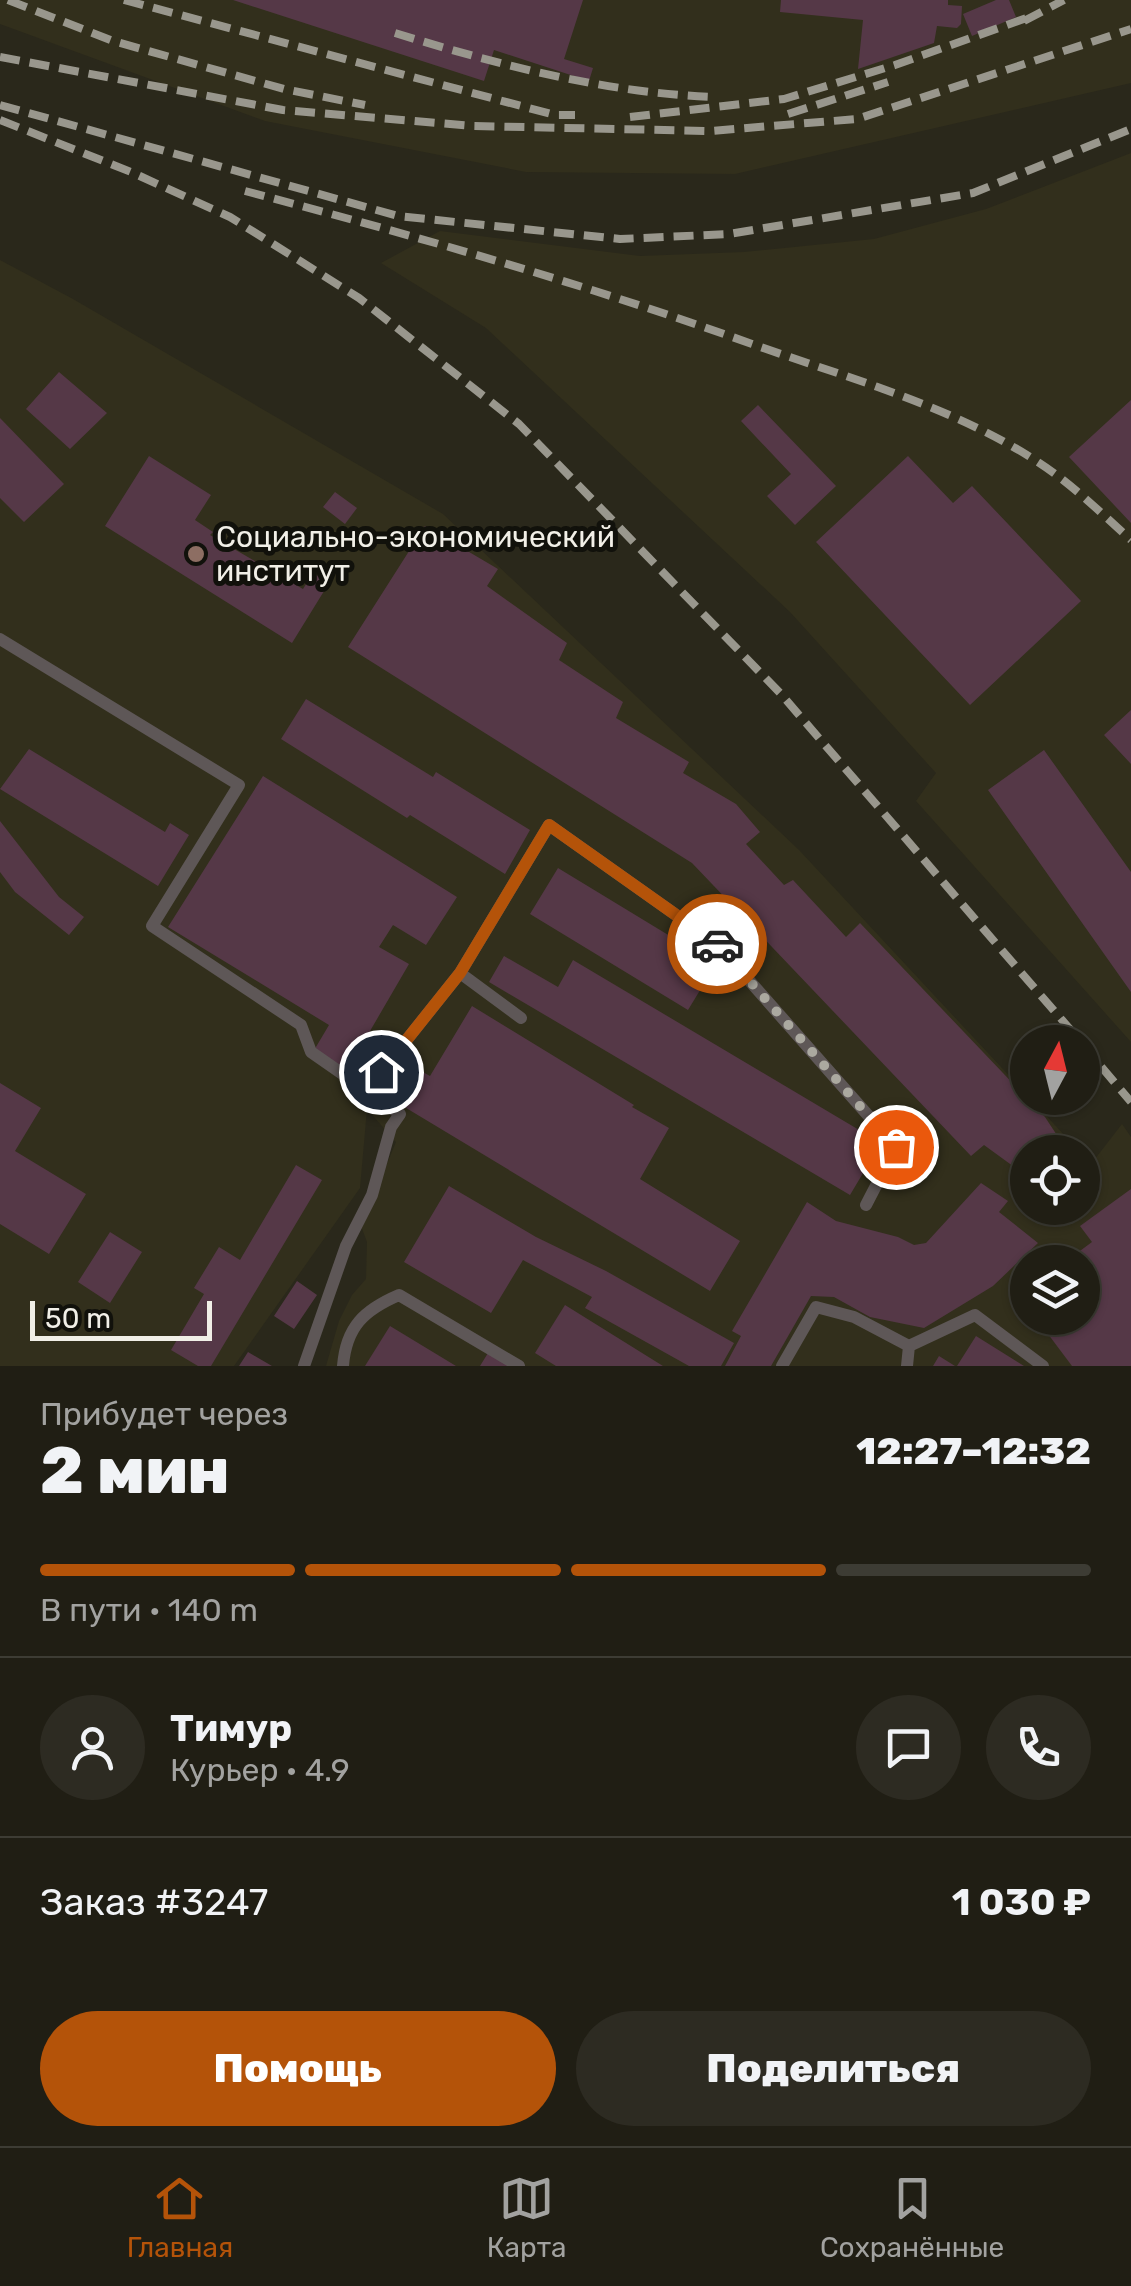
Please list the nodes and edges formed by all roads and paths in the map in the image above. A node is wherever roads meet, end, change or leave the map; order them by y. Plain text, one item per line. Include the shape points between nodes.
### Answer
1 (0, 639) edge
2 (460, 973) junction
3 (521, 1018) dead end
4 (381, 1072) dead end
5 (866, 1205) dead end
6 (909, 1346) junction
7 (304, 1366) edge
8 (343, 1366) edge
9 (519, 1366) edge
10 (782, 1366) edge
11 (907, 1366) edge
12 (1043, 1366) edge

1 - 7 lane via 239,786 152,926 301,1025 311,1052 400,1114
2 - 3 lane
2 - 4 lane
2 - 5 lane via 549,825 717,944 896,1147
6 - 10 lane via 854,1317 816,1307
6 - 11 lane
6 - 12 lane via 975,1315
8 - 9 lane via 348,1334 359,1319 398,1295

